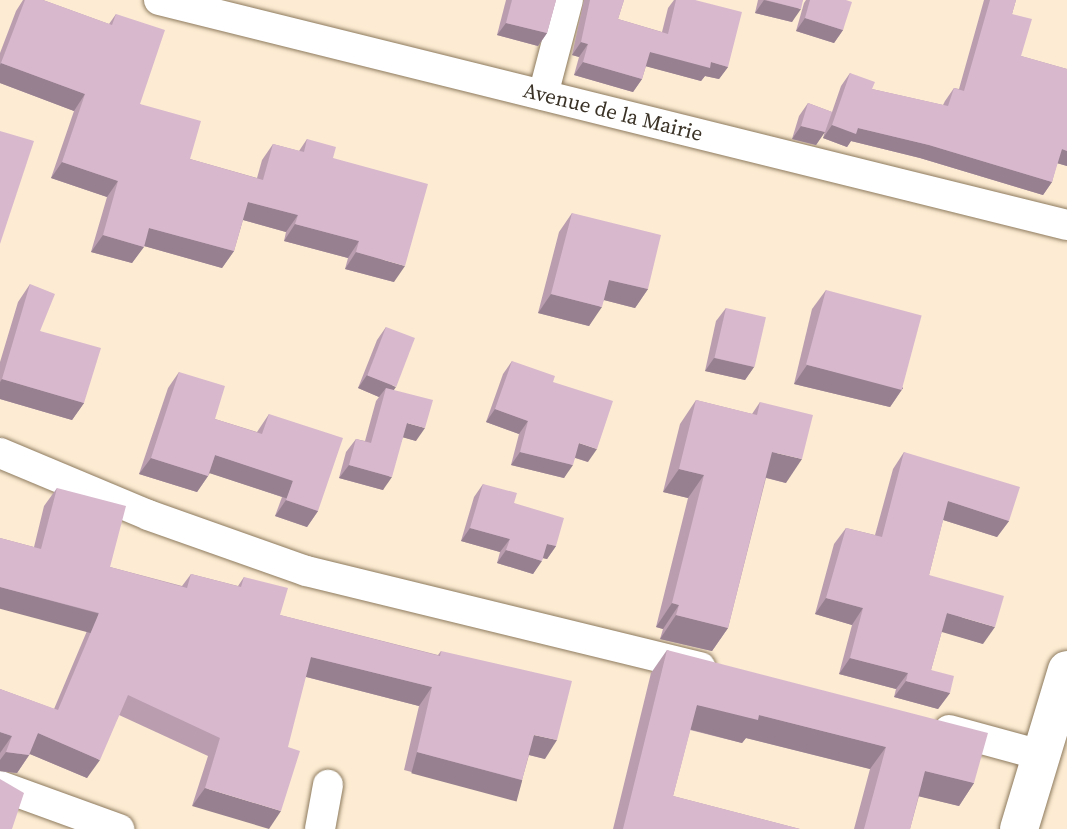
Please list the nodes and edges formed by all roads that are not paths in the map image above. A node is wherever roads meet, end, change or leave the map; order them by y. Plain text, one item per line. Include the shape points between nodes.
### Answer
1 (159, 0) edge
2 (569, 0) edge
3 (245, 11) edge
4 (543, 95) junction
5 (1067, 225) edge
6 (0, 453) edge
7 (1067, 670) edge
8 (734, 675) edge
9 (921, 723) edge
10 (1041, 755) junction
11 (0, 786) edge
12 (328, 786) dead end
13 (119, 829) edge
14 (320, 829) edge
15 (1018, 829) edge

1 - 3 street, Avenue de la Mairie
2 - 4 street
3 - 4 street, Avenue de la Mairie
4 - 5 street, Avenue de la Mairie
6 - 8 street via 148,515 306,571
7 - 10 main road
9 - 10 street
10 - 15 main road
11 - 13 street
12 - 14 street

